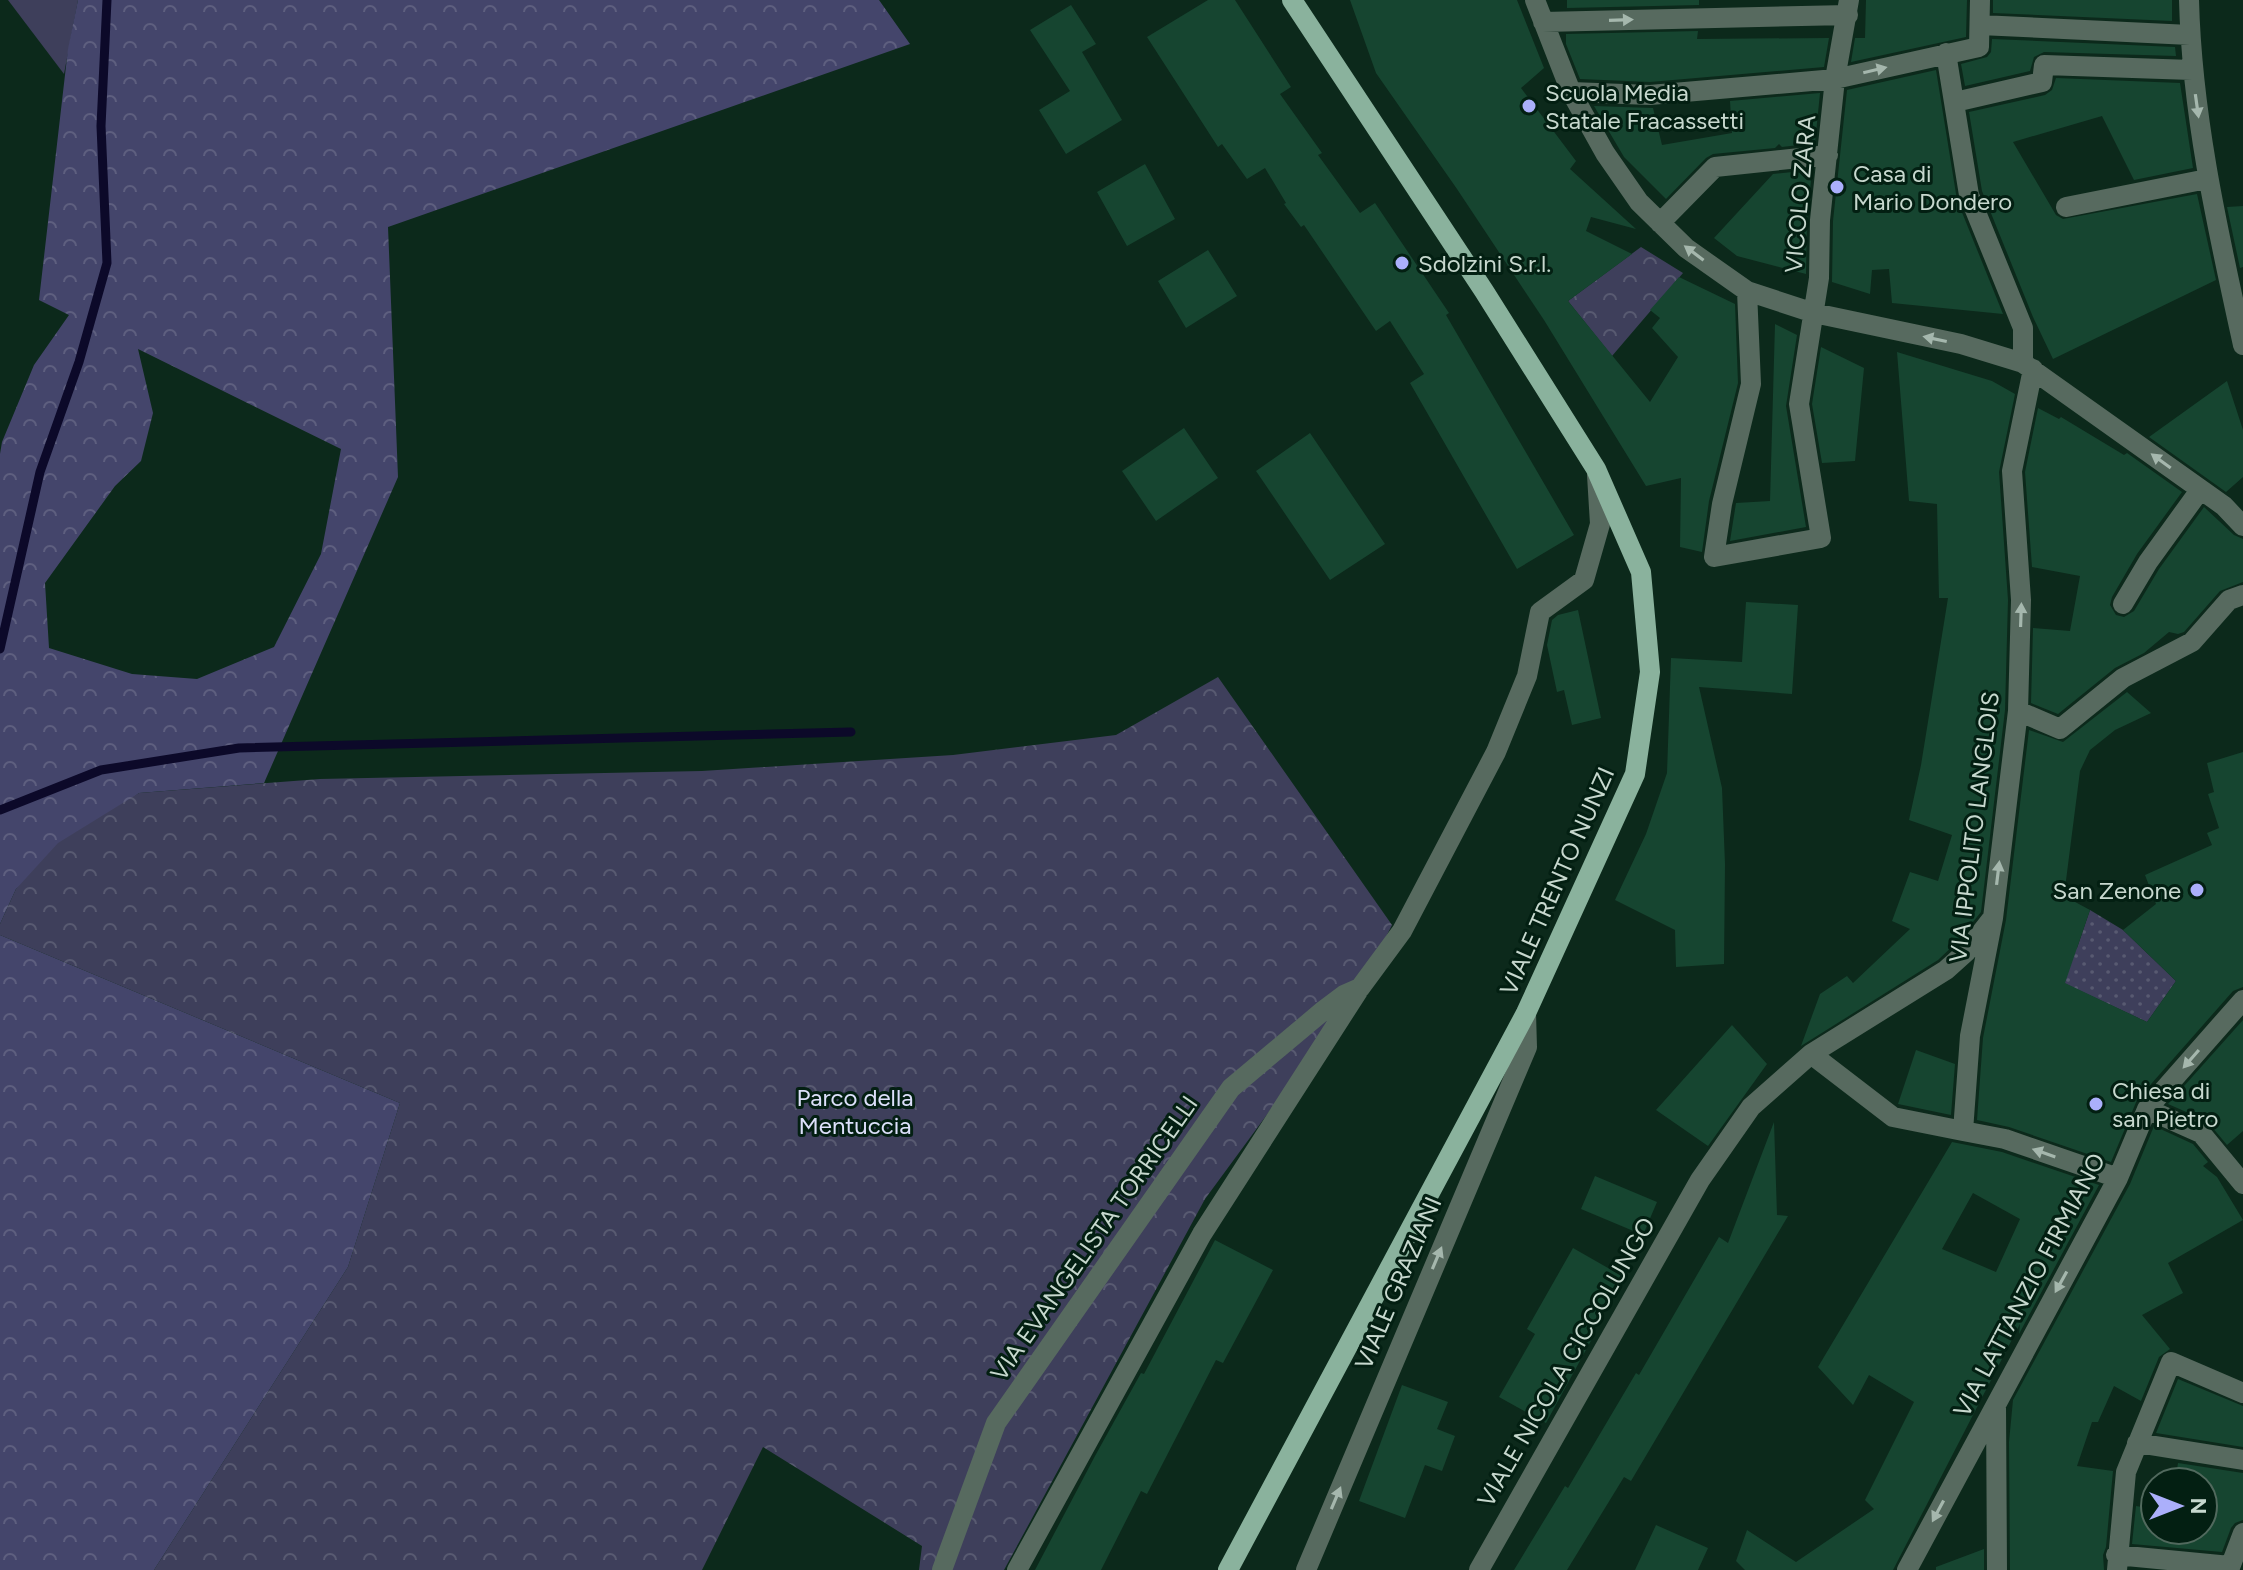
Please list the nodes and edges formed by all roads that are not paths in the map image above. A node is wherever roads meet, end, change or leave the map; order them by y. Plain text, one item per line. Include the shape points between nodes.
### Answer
1 (1292, 0) edge
2 (1535, 0) edge
3 (1980, 0) edge
4 (2189, 0) edge
5 (1849, 8) edge
6 (1543, 22) junction
7 (1980, 25) junction
8 (2190, 35) junction
9 (1946, 53) junction
10 (2192, 70) junction
11 (1835, 79) junction
12 (1571, 92) junction
13 (1955, 102) junction
14 (1828, 155) junction
15 (2207, 179) junction
16 (2066, 207) dead end
17 (1660, 223) junction
18 (1747, 291) junction
19 (1814, 313) junction
20 (2243, 345) edge
21 (2028, 366) junction
22 (1596, 469) junction
23 (2200, 490) junction
24 (2243, 526) edge
25 (2243, 595) edge
26 (2123, 604) dead end
27 (2018, 711) junction
28 (1993, 918) junction
29 (1360, 988) junction
30 (2243, 1000) edge
31 (1526, 1013) junction
32 (1811, 1054) junction
33 (2147, 1109) junction
34 (1963, 1131) junction
35 (2118, 1178) junction
36 (2243, 1184) edge
37 (2243, 1393) edge
38 (1996, 1402) junction
39 (2137, 1443) junction
40 (2243, 1460) edge
41 (2243, 1533) edge
42 (2116, 1563) edge
43 (2229, 1568) edge
44 (942, 1570) edge
45 (1017, 1570) edge
46 (1228, 1570) edge
47 (1306, 1570) edge
48 (1479, 1570) edge
49 (1907, 1570) edge
50 (1997, 1570) edge

1 - 22 main road, VIALE TRENTO NUNZI
2 - 6 street
3 - 7 street
4 - 8 street
6 -> 5 street
5 - 11 street, VICOLO ZARA
6 - 12 street
7 - 8 street
7 - 9 street via 1979,47
8 - 10 street
11 -> 9 street
9 - 13 street, VIA IPPOLITO LANGLOIS
10 - 13 street via 2044,65 2042,82
10 -> 15 street
11 - 12 street via 1650,95
11 - 14 street, VICOLO ZARA
12 - 17 street via 1639,202
13 - 21 street, VIA IPPOLITO LANGLOIS via 1969,195 2023,328
14 - 17 street via 1715,167
14 - 19 street, VICOLO ZARA
15 - 16 street
15 - 20 street
18 -> 17 street
18 - 19 street
18 - 19 street, VICOLO ZARA via 1751,384 1714,557 1821,538 1799,404
21 -> 19 street via 1961,344
23 -> 21 street
27 -> 21 street, VIA IPPOLITO LANGLOIS via 2021,600 2012,471
22 - 29 street, VIA EVANGELISTA TORRICELLI via 1600,524 1584,580 1540,612 1527,676 1496,752 1402,931
22 - 31 main road, VIALE TRENTO NUNZI via 1641,572 1650,672 1635,774
23 - 24 street
23 - 26 street
25 - 27 street via 2229,600 2192,642 2123,678 2060,729
28 -> 27 street, VIA IPPOLITO LANGLOIS
28 - 32 street, VIALE NICOLA CICCOLUNGO via 1946,970
28 - 34 street, VIA IPPOLITO LANGLOIS via 1970,1036
29 - 44 street, VIA EVANGELISTA TORRICELLI via 1324,1010 1231,1088 996,1423
29 - 45 street, VIA EVANGELISTA TORRICELLI via 1202,1234
30 -> 33 street, VIA LATTANZIO FIRMIANO
31 - 46 main road, VIALE TRENTO NUNZI
47 -> 31 street, VIALE GRAZIANI via 1527,1047
32 - 34 street via 1893,1117
32 - 48 street, VIALE NICOLA CICCOLUNGO via 1751,1107 1700,1180
33 - 35 street, VIA LATTANZIO FIRMIANO
33 - 36 street via 2201,1133
35 -> 34 street via 2005,1139
35 -> 38 street, VIA LATTANZIO FIRMIANO
37 - 39 street via 2171,1362
38 -> 49 street, VIA LATTANZIO FIRMIANO
38 - 50 street
39 - 40 street
39 - 42 street via 2126,1472
41 - 43 street
42 - 43 street

